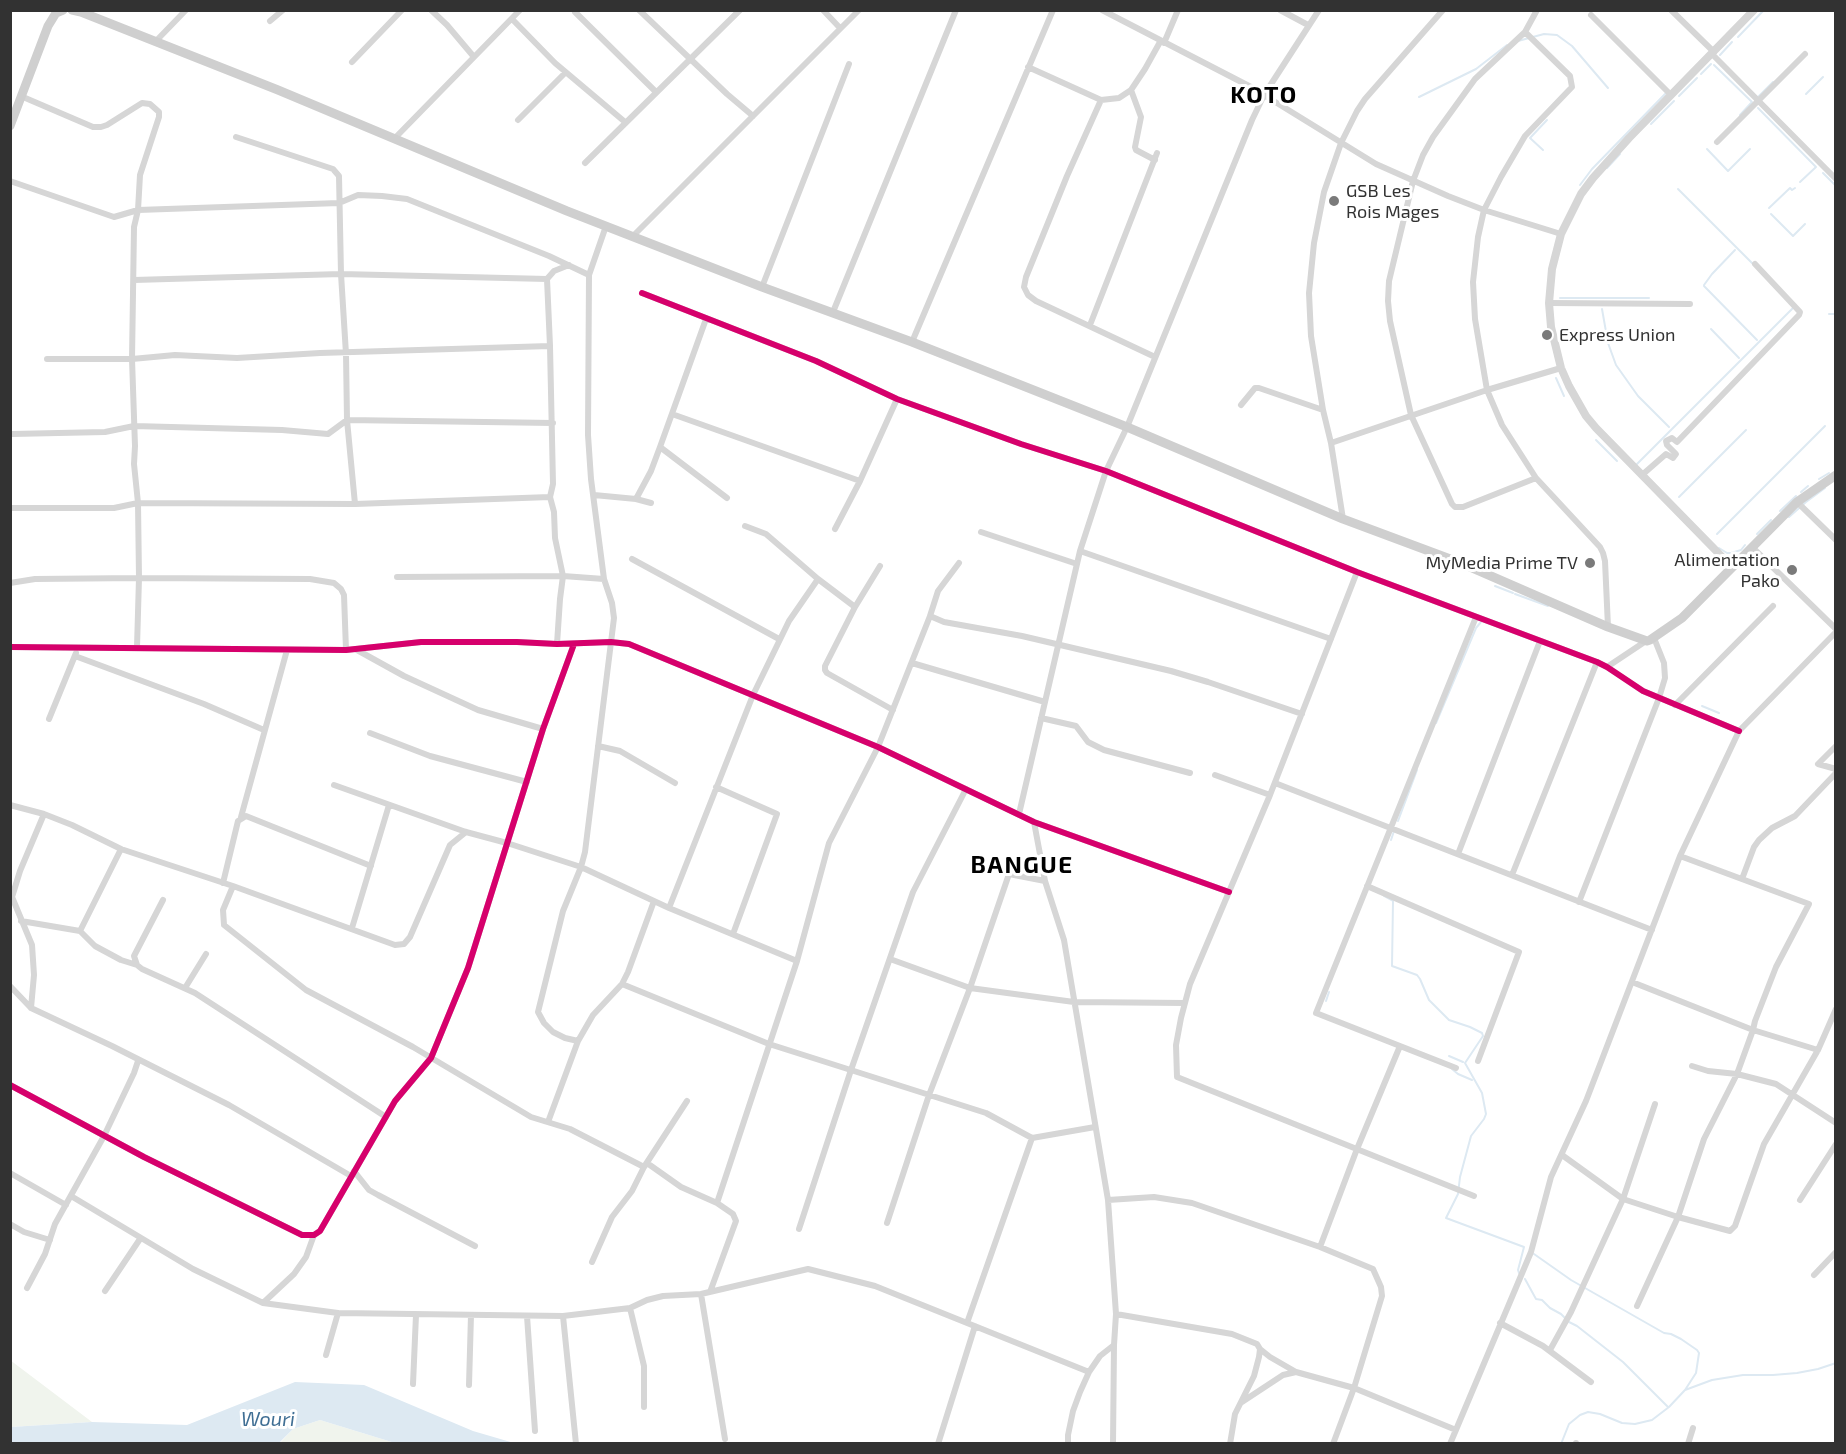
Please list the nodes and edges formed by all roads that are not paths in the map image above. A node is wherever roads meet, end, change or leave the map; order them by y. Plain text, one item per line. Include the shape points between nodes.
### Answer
1 (63, 10) edge
2 (72, 10) edge
3 (186, 10) edge
4 (283, 10) edge
5 (402, 10) edge
6 (431, 10) edge
7 (520, 10) edge
8 (639, 10) edge
9 (740, 10) edge
10 (823, 10) edge
11 (859, 10) edge
12 (956, 10) edge
13 (1053, 10) edge
14 (1102, 10) edge
15 (1178, 10) edge
16 (1280, 10) edge
17 (1319, 10) edge
18 (1443, 10) edge
19 (1537, 10) edge
20 (1671, 10) edge
21 (1754, 10) edge
22 (575, 12) edge
23 (1591, 15) dead end
24 (512, 19) junction
25 (270, 21) dead end
26 (1308, 25) junction
27 (840, 28) junction
28 (1525, 32) junction
29 (154, 42) junction
30 (1162, 42) junction
31 (1713, 53) junction
32 (1805, 54) dead end
33 (474, 57) junction
34 (691, 58) junction
35 (352, 63) dead end
36 (849, 64) dead end
37 (1029, 67) junction
38 (566, 73) junction
39 (1131, 90) junction
40 (656, 92) junction
41 (1264, 95) junction
42 (1671, 95) junction
43 (23, 97) junction
44 (1101, 100) junction
45 (1758, 101) junction
46 (753, 116) junction
47 (518, 120) dead end
48 (625, 122) junction
49 (10, 126) edge
50 (236, 137) dead end
51 (393, 139) junction
52 (1718, 142) dead end
53 (1341, 143) junction
54 (585, 163) dead end
55 (1836, 178) edge
56 (10, 181) edge
57 (1413, 181) junction
58 (339, 202) junction
59 (138, 210) junction
60 (1484, 210) junction
61 (606, 226) junction
62 (1561, 234) junction
63 (633, 236) junction
64 (1755, 264) dead end
65 (569, 266) junction
66 (341, 274) junction
67 (589, 275) junction
68 (547, 279) junction
69 (134, 280) junction
70 (762, 287) junction
71 (642, 292) dead end
72 (1549, 303) junction
73 (1690, 304) dead end
74 (833, 312) junction
75 (706, 319) junction
76 (1090, 325) junction
77 (912, 342) junction
78 (550, 346) junction
79 (346, 354) junction
80 (1155, 357) junction
81 (47, 359) dead end
82 (132, 359) junction
83 (1561, 368) junction
84 (1487, 390) junction
85 (897, 399) junction
86 (1241, 405) dead end
87 (1323, 410) junction
88 (672, 414) junction
89 (1411, 415) junction
90 (347, 420) junction
91 (553, 423) junction
92 (134, 426) junction
93 (1127, 427) junction
94 (12, 434) dead end
95 (1330, 443) junction
96 (660, 447) junction
97 (1106, 471) junction
98 (1642, 475) junction
99 (1836, 475) edge
100 (1536, 478) junction
101 (860, 481) junction
102 (594, 495) junction
103 (550, 497) junction
104 (727, 498) dead end
105 (636, 499) junction
106 (1797, 502) junction
107 (138, 503) junction
108 (651, 503) dead end
109 (355, 504) junction
110 (10, 508) edge
111 (1343, 519) junction
112 (745, 526) dead end
113 (835, 529) dead end
114 (981, 532) dead end
115 (1836, 540) edge
116 (1752, 547) junction
117 (1080, 552) junction
118 (632, 559) dead end
119 (959, 562) dead end
120 (1077, 564) junction
121 (880, 566) dead end
122 (1732, 567) junction
123 (1357, 572) junction
124 (563, 576) junction
125 (397, 577) dead end
126 (139, 578) junction
127 (604, 579) junction
128 (818, 579) junction
129 (10, 583) edge
130 (1773, 606) dead end
131 (855, 608) junction
132 (930, 616) junction
133 (1476, 617) junction
134 (1608, 627) junction
135 (1836, 631) edge
136 (779, 639) junction
137 (1331, 639) junction
138 (1650, 639) junction
139 (1540, 641) junction
140 (611, 642) junction
141 (557, 644) junction
142 (574, 644) junction
143 (1058, 645) junction
144 (10, 647) edge
145 (78, 647) junction
146 (137, 647) junction
147 (355, 649) junction
148 (287, 650) junction
149 (346, 650) junction
150 (75, 656) junction
151 (1597, 662) junction
152 (912, 663) junction
153 (1607, 667) junction
154 (753, 695) junction
155 (1659, 698) junction
156 (1045, 702) junction
157 (1676, 705) junction
158 (893, 710) junction
159 (1302, 714) junction
160 (1041, 718) junction
161 (49, 719) dead end
162 (543, 729) junction
163 (264, 730) junction
164 (1739, 731) junction
165 (370, 733) dead end
166 (598, 746) junction
167 (1836, 746) edge
168 (878, 747) junction
169 (1836, 771) edge
170 (1190, 773) dead end
171 (1215, 775) dead end
172 (526, 782) junction
173 (675, 783) dead end
174 (1275, 783) junction
175 (334, 785) dead end
176 (716, 787) junction
177 (966, 789) junction
178 (1270, 795) junction
179 (10, 805) edge
180 (389, 805) junction
181 (45, 814) junction
182 (1019, 814) junction
183 (241, 817) junction
184 (1034, 822) junction
185 (1390, 828) junction
186 (466, 832) junction
187 (507, 843) junction
188 (121, 849) junction
189 (1458, 854) junction
190 (1680, 856) junction
191 (371, 866) junction
192 (581, 867) junction
193 (1512, 875) junction
194 (1742, 879) junction
195 (1045, 881) junction
196 (223, 883) junction
197 (234, 886) junction
198 (1367, 886) junction
199 (1229, 892) junction
200 (11, 897) edge
201 (163, 900) dead end
202 (654, 901) junction
203 (1579, 902) junction
204 (669, 908) junction
205 (21, 921) junction
206 (352, 928) junction
207 (1652, 930) junction
208 (80, 931) junction
209 (733, 934) junction
210 (206, 954) dead end
211 (890, 959) junction
212 (797, 961) junction
213 (137, 965) junction
214 (1632, 982) junction
215 (622, 984) junction
216 (10, 986) edge
217 (185, 988) junction
218 (970, 988) junction
219 (1074, 1002) junction
220 (1185, 1003) junction
221 (31, 1008) junction
222 (1836, 1009) edge
223 (1753, 1030) junction
224 (578, 1041) junction
225 (769, 1044) junction
226 (1400, 1046) junction
227 (1818, 1050) junction
228 (431, 1058) junction
229 (138, 1061) junction
230 (1478, 1061) dead end
231 (1692, 1065) dead end
232 (1456, 1068) dead end
233 (851, 1070) junction
234 (1737, 1074) junction
235 (10, 1085) edge
236 (929, 1095) junction
237 (1793, 1095) junction
238 (687, 1101) dead end
239 (1655, 1104) dead end
240 (386, 1117) junction
241 (548, 1122) junction
242 (1836, 1123) edge
243 (1095, 1127) junction
244 (104, 1136) junction
245 (1032, 1138) junction
246 (1836, 1144) edge
247 (1357, 1149) junction
248 (1562, 1155) junction
249 (645, 1165) junction
250 (10, 1173) edge
251 (352, 1174) junction
252 (70, 1196) junction
253 (1474, 1196) dead end
254 (1623, 1199) junction
255 (1108, 1200) junction
256 (1800, 1200) dead end
257 (717, 1203) junction
258 (66, 1205) junction
259 (1678, 1217) junction
260 (887, 1223) dead end
261 (10, 1224) edge
262 (799, 1229) dead end
263 (314, 1235) junction
264 (140, 1239) junction
265 (50, 1240) junction
266 (475, 1246) dead end
267 (1320, 1247) junction
268 (1836, 1252) edge
269 (592, 1262) dead end
270 (1814, 1275) dead end
271 (27, 1288) dead end
272 (105, 1291) dead end
273 (710, 1292) junction
274 (701, 1294) junction
275 (263, 1303) junction
276 (1636, 1306) dead end
277 (630, 1308) junction
278 (338, 1313) junction
279 (1116, 1314) junction
280 (416, 1315) junction
281 (471, 1315) junction
282 (527, 1316) junction
283 (563, 1316) junction
284 (967, 1323) junction
285 (1500, 1323) junction
286 (975, 1326) junction
287 (1114, 1345) junction
288 (1260, 1349) junction
289 (1550, 1350) junction
290 (326, 1355) dead end
291 (1089, 1372) junction
292 (1296, 1372) junction
293 (1591, 1382) dead end
294 (413, 1384) dead end
295 (469, 1385) dead end
296 (1354, 1388) junction
297 (1240, 1404) junction
298 (644, 1407) dead end
299 (1693, 1428) dead end
300 (1456, 1430) junction
301 (536, 1431) dead end
302 (725, 1439) dead end
303 (576, 1443) edge
304 (938, 1443) edge
305 (1068, 1443) edge
306 (1113, 1443) edge
307 (1230, 1443) edge
308 (1334, 1443) edge
309 (1450, 1443) edge
310 (1688, 1443) edge

1 - 43 main road via 56,13 48,26
2 - 29 main road
3 - 29 street
4 - 25 street
5 - 35 street
6 - 33 street
7 - 24 street
8 - 34 street
9 - 34 street
10 - 27 street
11 - 27 street
12 - 74 street
13 - 37 street
14 - 30 street
15 - 30 street
16 - 26 street
17 - 26 street
18 - 53 street via 1365,99
19 - 28 street
20 - 31 street
21 - 31 street
22 - 40 street
23 - 42 street
24 - 33 street
24 - 38 street
26 - 41 street
27 - 46 street
28 - 57 street via 1475,79 1457,102 1432,137
28 - 60 street via 1569,76 1572,87 1525,136
29 - 51 main road
30 - 39 street
30 - 41 street
31 - 42 street
31 - 45 street
32 - 45 street
33 - 51 street
34 - 40 street
34 - 46 street
36 - 70 street
37 - 44 street
37 - 77 street
38 - 47 street
38 - 48 street
39 - 44 street via 1119,98
39 - 76 street via 1141,117 1136,150 1156,157
40 - 48 street
41 - 53 street
41 - 80 street
42 - 62 street via 1593,178
43 - 49 main road
43 - 59 street via 93,127 107,125 142,103 155,107 159,117 140,175
44 - 76 street via 1024,287 1036,302
45 - 52 street
45 - 55 street
46 - 63 street
48 - 54 street
50 - 58 street via 333,169 339,176
51 - 61 main road
53 - 57 street
53 - 87 street via 1324,192 1309,293 1311,336
56 - 59 street via 114,217
57 - 60 street
57 - 89 street via 1388,300
58 - 59 street
58 - 65 street via 358,195 407,200
58 - 66 street
59 - 69 street via 134,227
60 - 62 street
60 - 84 street via 1473,301
61 - 63 main road
61 - 67 street
62 - 72 street
63 - 70 main road
64 - 98 street via 1799,315 1677,442 1672,438 1666,441 1676,454 1673,458 1666,454
65 - 67 street
65 - 68 street via 554,271
66 - 68 street
66 - 69 street
66 - 79 street
67 - 102 street via 588,435
68 - 78 street
69 - 82 street
70 - 74 main road
71 - 75 street
72 - 73 street
72 - 83 street
74 - 77 main road
75 - 85 street via 816,361
75 - 88 street
76 - 80 street
77 - 93 main road
78 - 79 street
78 - 91 street
79 - 82 street
79 - 90 street
80 - 93 street
81 - 82 street
82 - 92 street
83 - 84 street
83 - 98 street via 1586,416
84 - 89 street
84 - 100 street via 1502,425
85 - 97 street
85 - 101 street
86 - 87 street via 1259,388
87 - 95 street
88 - 96 street
88 - 101 street
89 - 95 street
89 - 100 street via 1455,507
90 - 91 street
90 - 92 street via 328,434
90 - 109 street
91 - 103 street
92 - 94 street via 105,432
92 - 107 street
93 - 97 street
93 - 111 main road
95 - 111 street
96 - 104 street
96 - 105 street
97 - 117 street
97 - 123 street
98 - 122 street
99 - 106 main road
100 - 134 street via 1600,547 1605,561
101 - 113 street
102 - 105 street
102 - 127 street
103 - 109 street
103 - 124 street
105 - 108 street
106 - 115 street
106 - 116 main road
107 - 109 street
107 - 110 street via 114,508
107 - 126 street
111 - 134 main road via 1461,563
112 - 128 street via 766,534
114 - 120 street
116 - 122 main road
116 - 135 street
117 - 120 street
117 - 137 street
118 - 136 street
119 - 132 street via 936,595
120 - 143 street
121 - 131 street
122 - 138 main road via 1682,618
123 - 133 street
123 - 137 street
124 - 125 street
124 - 127 street
124 - 141 street
126 - 129 street via 35,579
126 - 146 street
126 - 149 street via 310,579 334,583 344,595
127 - 140 street via 614,611
128 - 131 street
128 - 136 street
130 - 157 street
131 - 158 street via 825,666 826,673
132 - 143 street
132 - 152 street
133 - 139 street
133 - 185 street
134 - 138 main road
135 - 164 street
136 - 154 street
137 - 159 street
138 - 153 street
138 - 155 street via 1664,663 1665,678
139 - 151 street
139 - 189 street
140 - 142 street
140 - 154 street via 639,646
140 - 166 street
141 - 142 street
141 - 147 street via 421,642
142 - 162 street
143 - 156 street
143 - 159 street via 1208,681
144 - 145 street
145 - 146 street
145 - 150 street
146 - 148 street
147 - 149 street
147 - 162 street via 478,710
148 - 149 street
148 - 163 street
150 - 161 street
150 - 163 street
151 - 153 street
151 - 193 street
152 - 156 street
152 - 158 street
153 - 155 street
154 - 168 street
154 - 176 street
155 - 157 street
155 - 203 street
156 - 160 street
157 - 164 street
158 - 168 street
159 - 174 street
160 - 170 street via 1076,726 1088,741 1104,750
160 - 182 street
162 - 172 street
163 - 183 street
164 - 190 street
165 - 172 street via 430,756
166 - 173 street via 620,751
166 - 192 street
167 - 169 street via 1818,764
168 - 177 street
168 - 212 street via 829,843
169 - 194 street via 1795,816 1759,840
171 - 178 street
172 - 187 street
174 - 178 street
174 - 185 street
175 - 180 street
176 - 204 street
176 - 209 street via 777,814
177 - 182 street
177 - 211 street via 913,892
178 - 199 street
179 - 181 street
180 - 186 street
180 - 191 street
181 - 188 street
181 - 200 street
182 - 184 street
183 - 191 street
183 - 196 street
184 - 195 street
184 - 199 street
185 - 189 street
185 - 198 street
186 - 187 street
186 - 206 street via 450,845 404,944 395,945
187 - 192 street
187 - 228 street via 468,968
188 - 196 street
188 - 208 street
189 - 193 street
190 - 194 street
190 - 207 street
191 - 206 street
192 - 202 street
192 - 224 street via 563,911 538,1012 553,1032
193 - 203 street
194 - 223 street via 1809,904 1776,967
195 - 218 street via 1009,874
195 - 219 street via 1064,940
196 - 197 street
197 - 206 street
197 - 228 street via 222,920 236,936 306,990
198 - 226 street via 1316,1013
198 - 230 street via 1519,952
199 - 220 street via 1195,969
200 - 205 street
201 - 213 street via 134,956
202 - 204 street
202 - 215 street
203 - 207 street
204 - 209 street
205 - 208 street
205 - 221 street via 32,945 34,962
207 - 214 street
208 - 213 street via 95,946
209 - 212 street
210 - 217 street
211 - 218 street
211 - 233 street
212 - 225 street
213 - 217 street
214 - 223 street
214 - 248 street
215 - 224 street via 593,1015
215 - 225 street
216 - 221 street
217 - 240 street
218 - 219 street
218 - 236 street
219 - 220 street
219 - 243 street
220 - 247 street via 1176,1045 1177,1077
221 - 229 street
222 - 227 street
223 - 227 street
223 - 234 street
224 - 241 street
225 - 233 street
225 - 257 street
226 - 232 street
226 - 247 street
227 - 237 street
228 - 240 street via 411,1079
228 - 241 street via 531,1117
229 - 244 street
229 - 251 street via 229,1105
231 - 234 street
233 - 236 street
233 - 262 street
234 - 237 street via 1776,1084
234 - 259 street via 1704,1139
235 - 244 street
236 - 245 street via 986,1113
236 - 260 street
237 - 242 street
237 - 259 street via 1761,1150 1733,1229 1727,1231
238 - 249 street
239 - 254 street
240 - 251 street
241 - 249 street
243 - 245 street
243 - 255 street
244 - 252 street
244 - 263 street via 302,1235
245 - 284 street
246 - 256 street
247 - 253 street
247 - 267 street
248 - 254 street
248 - 285 street via 1545,1196 1531,1252
249 - 257 street
249 - 269 street via 612,1217
250 - 258 street
251 - 263 street
251 - 266 street via 369,1190
252 - 258 street
252 - 264 street
254 - 259 street
254 - 289 street
255 - 267 street via 1155,1197 1191,1203
255 - 279 street
257 - 273 street via 733,1214 736,1221
258 - 265 street
259 - 276 street
261 - 265 street
263 - 275 street via 294,1274
264 - 272 street
264 - 275 street
265 - 271 street
267 - 296 street via 1372,1269 1381,1287 1382,1296
268 - 270 street
273 - 274 street
273 - 284 street via 808,1269 875,1286
274 - 277 street via 663,1296
274 - 302 street
275 - 278 street
277 - 283 street
277 - 298 street via 644,1366
278 - 280 street
278 - 290 street
279 - 287 street
279 - 288 street via 1232,1334
280 - 281 street
280 - 294 street
281 - 282 street
281 - 295 street
282 - 283 street
282 - 301 street
283 - 303 street
284 - 286 street
285 - 289 street
285 - 300 street
286 - 291 street
286 - 304 street
287 - 291 street
287 - 306 street
288 - 292 street
288 - 297 street via 1254,1376
289 - 293 street
291 - 305 street via 1073,1411
292 - 296 street
292 - 297 street via 1283,1375
296 - 300 street
296 - 308 street
297 - 307 street
299 - 310 street
300 - 309 street

